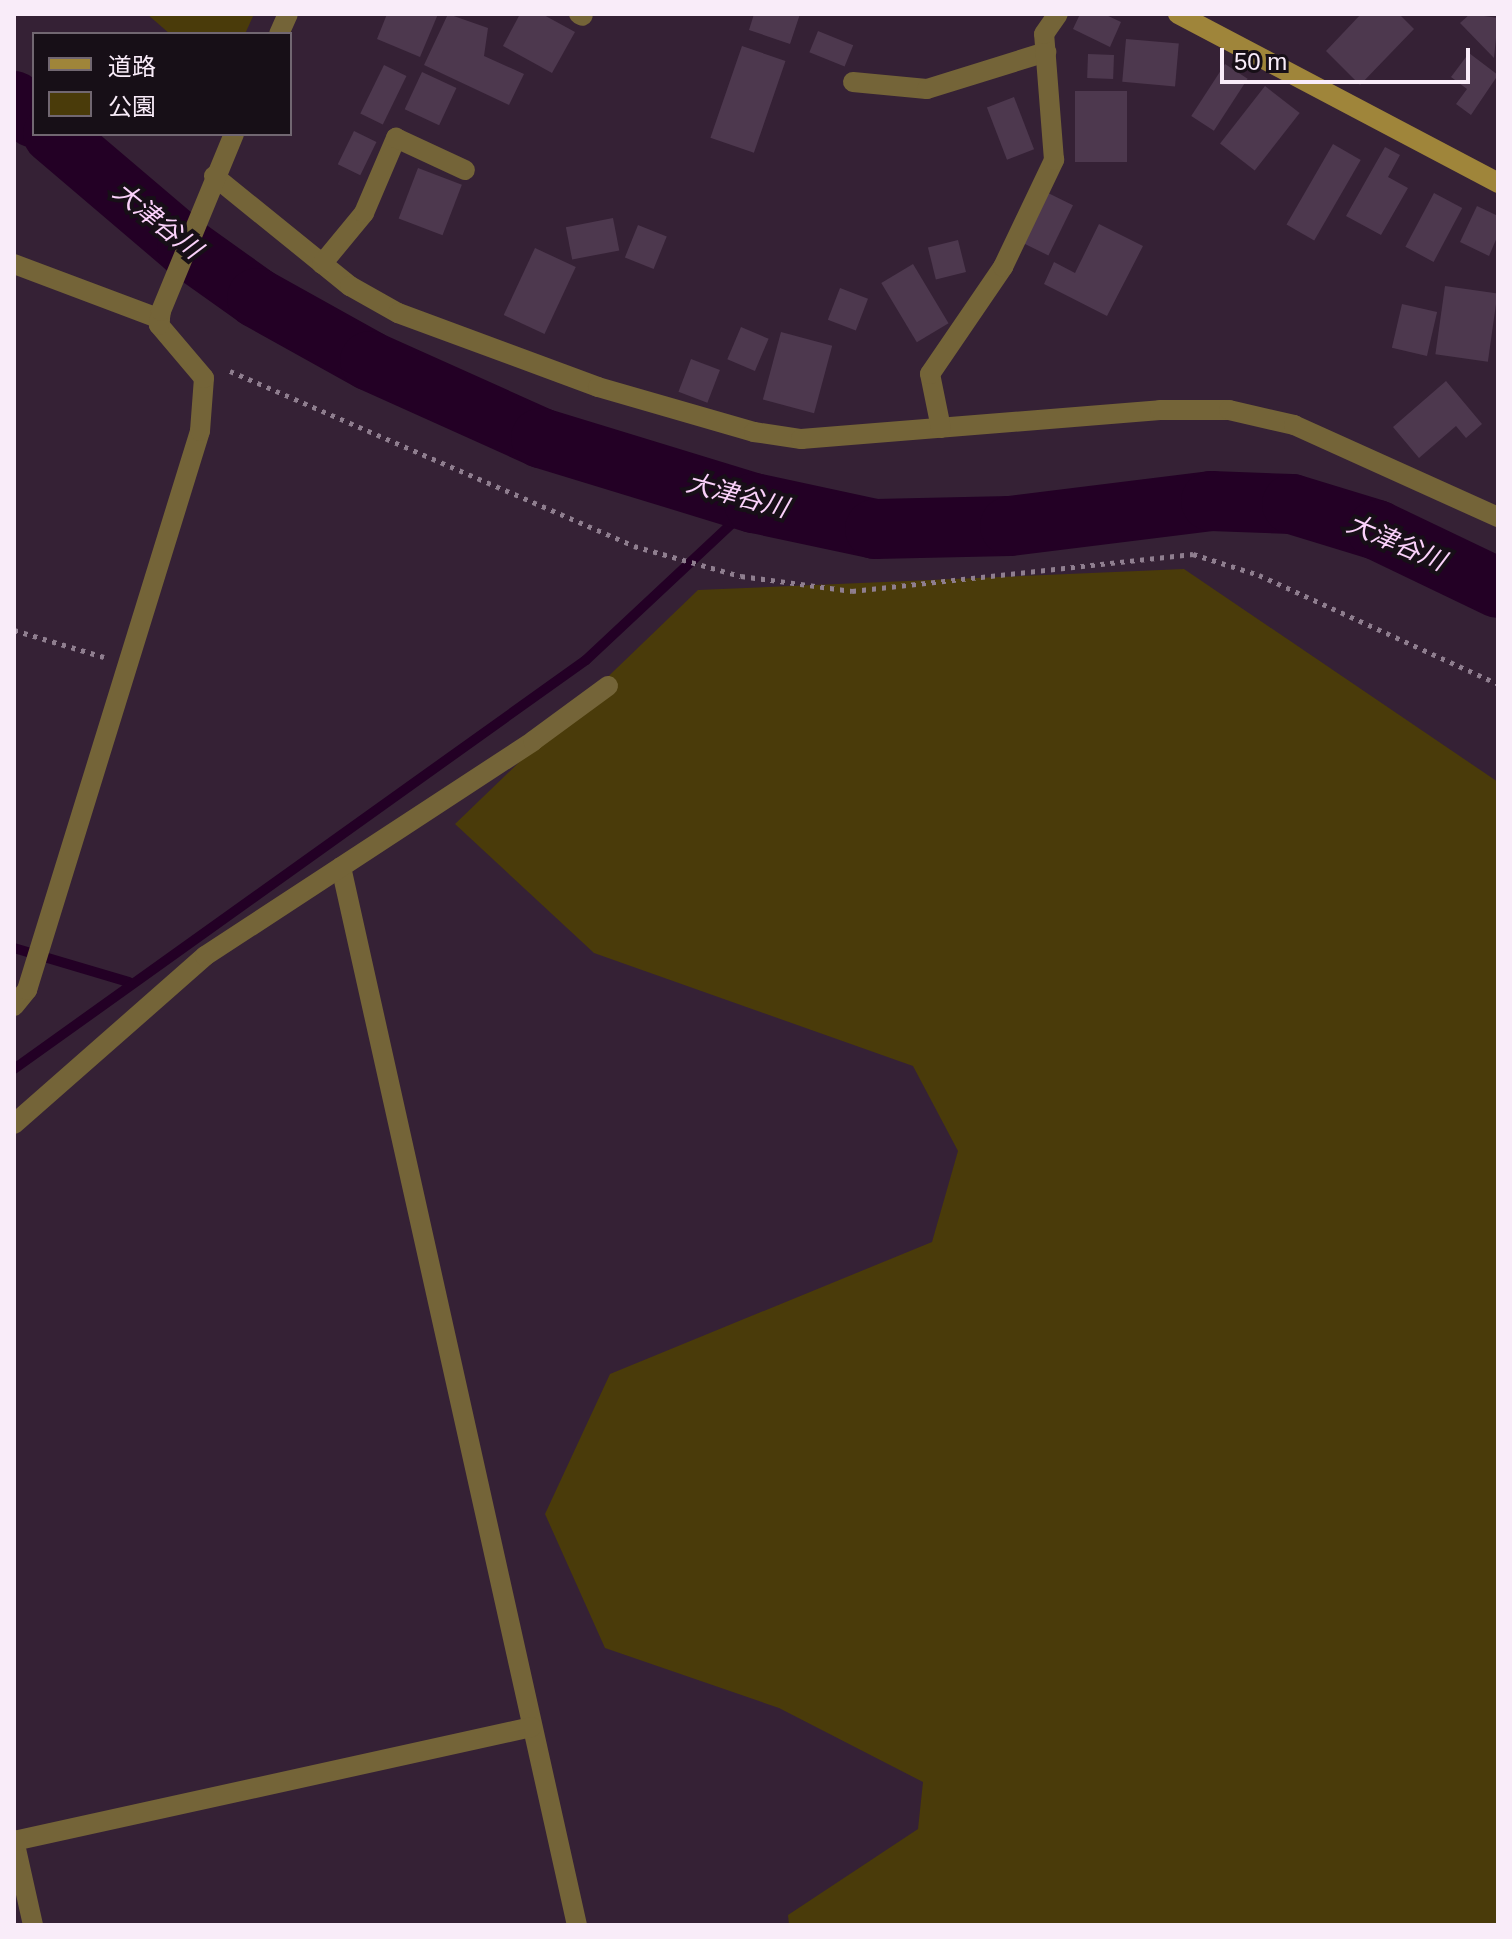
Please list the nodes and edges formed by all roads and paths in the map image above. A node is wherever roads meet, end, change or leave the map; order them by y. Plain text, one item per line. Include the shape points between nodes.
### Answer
1 (1058, 14) edge
2 (1192, 17) edge
3 (1046, 52) junction
4 (853, 82) dead end
5 (233, 136) edge
6 (465, 170) dead end
7 (212, 182) junction
8 (1498, 183) edge
9 (14, 264) edge
10 (322, 264) junction
11 (160, 315) junction
12 (224, 368) dead end
13 (941, 428) junction
14 (1498, 517) edge
15 (14, 630) edge
16 (128, 664) junction
17 (1498, 684) edge
18 (608, 686) dead end
19 (341, 867) junction
20 (14, 1006) edge
21 (14, 1124) edge
22 (532, 1727) junction
23 (14, 1841) edge
24 (33, 1925) edge
25 (577, 1925) edge

1 - 3 street via 1044,34
2 - 8 main road
3 - 4 street via 927,89
3 - 13 street via 1054,160 1003,267 930,374
5 - 7 street
6 - 10 street via 396,138 364,213
7 - 10 street
7 - 11 street
9 - 11 street
10 - 13 street via 398,313 598,387 754,432 801,439
11 - 16 street via 168,337 204,378 205,397 200,431
12 - 17 path via 634,546 741,576 852,591 1193,554 1259,575
13 - 14 street via 1160,410 1229,410 1294,425
15 - 16 path
16 - 20 street via 27,990
18 - 19 street
19 - 21 street via 205,956
19 - 22 street
22 - 23 street
22 - 25 street
23 - 24 street

